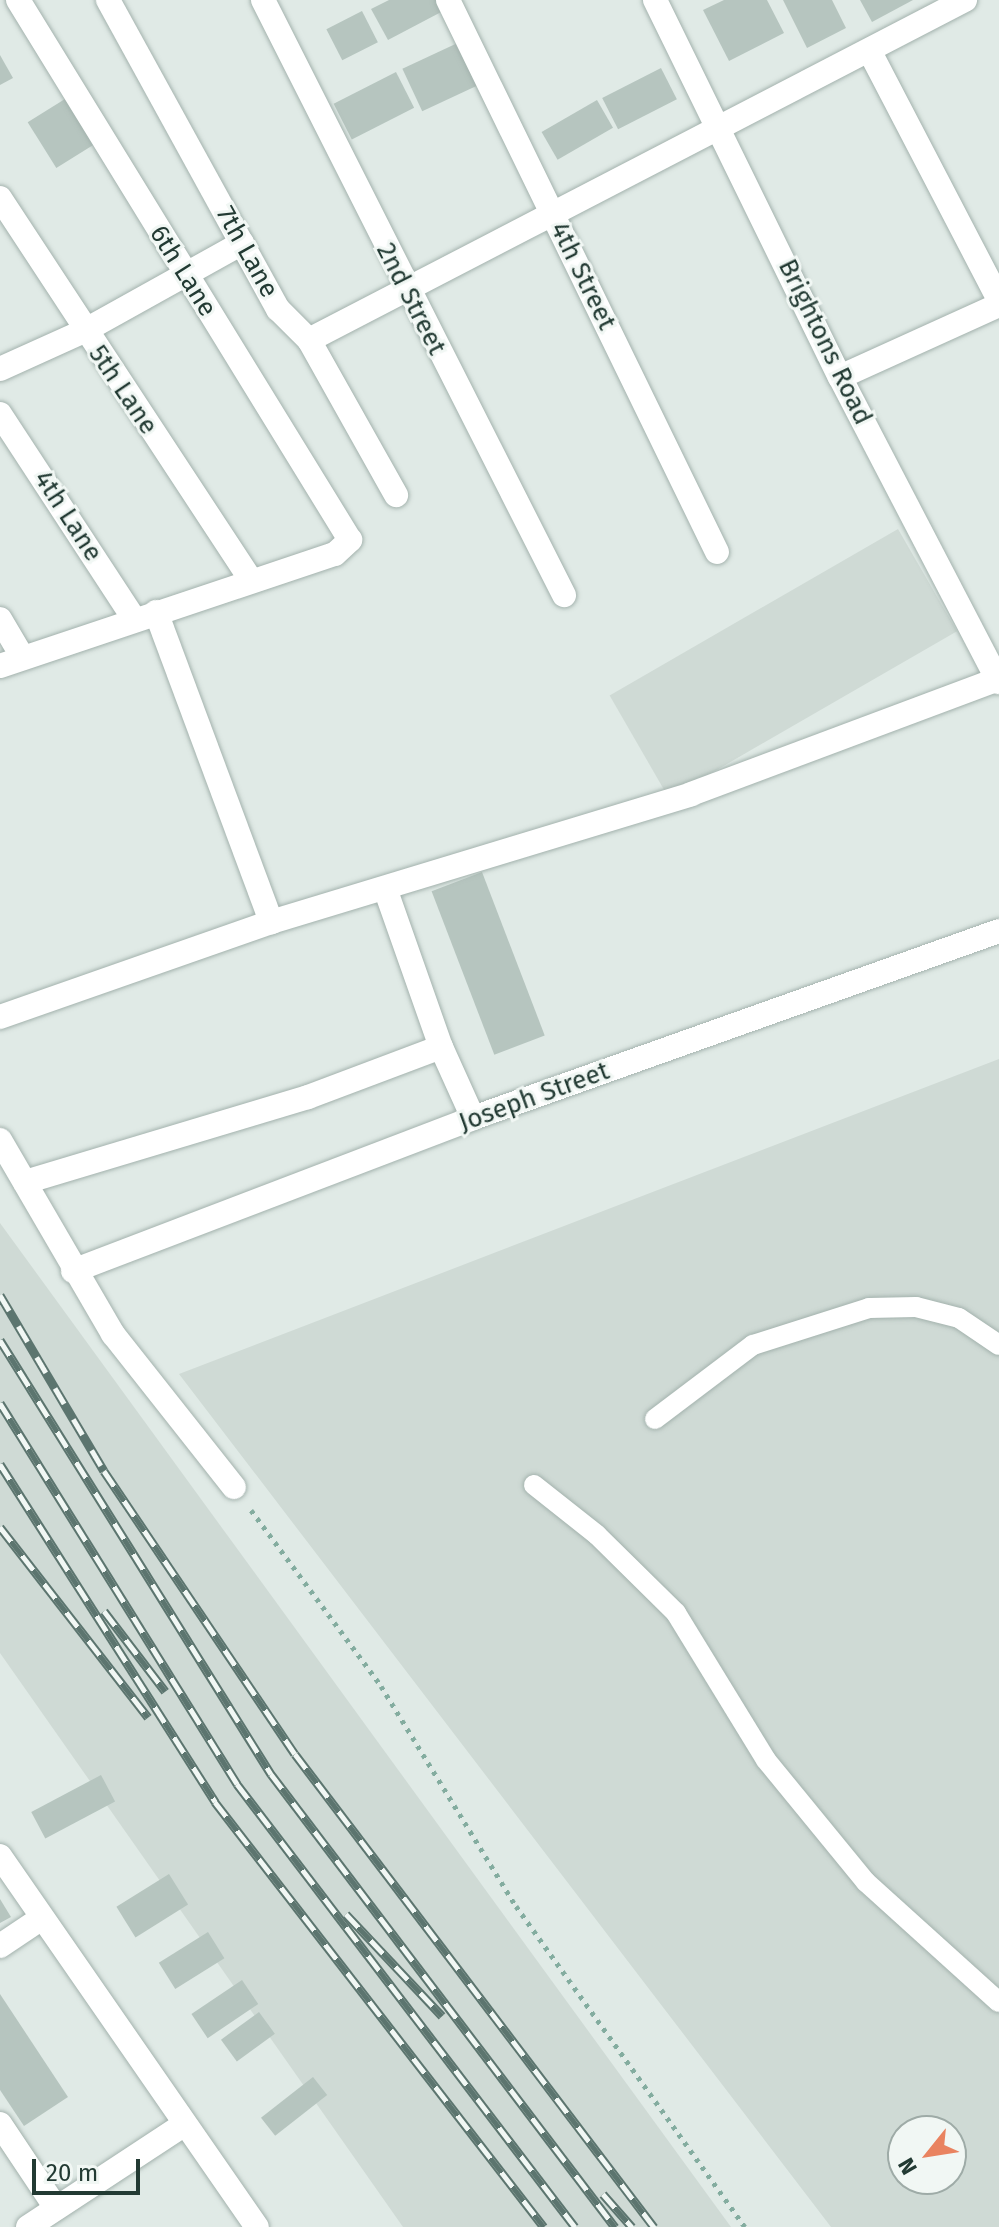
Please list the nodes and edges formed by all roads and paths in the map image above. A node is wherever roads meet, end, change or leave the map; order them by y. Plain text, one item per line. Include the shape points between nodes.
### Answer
1 (18, 0) edge
2 (108, 0) edge
3 (263, 0) edge
4 (448, 0) edge
5 (655, 0) edge
6 (965, 0) edge
7 (870, 52) junction
8 (720, 125) junction
9 (0, 198) edge
10 (553, 214) junction
11 (242, 243) junction
12 (185, 276) junction
13 (406, 289) junction
14 (999, 302) edge
15 (84, 331) junction
16 (309, 340) junction
17 (0, 369) edge
18 (840, 377) junction
19 (0, 414) edge
20 (396, 495) dead end
21 (717, 552) dead end
22 (251, 580) junction
23 (564, 595) dead end
24 (146, 616) junction
25 (0, 619) edge
26 (12, 662) edge
27 (999, 680) edge
28 (386, 891) junction
29 (271, 922) junction
30 (999, 931) edge
31 (0, 1017) edge
32 (441, 1047) junction
33 (473, 1118) junction
34 (0, 1140) edge
35 (25, 1182) junction
36 (73, 1271) junction
37 (999, 1345) edge
38 (655, 1419) dead end
39 (534, 1485) dead end
40 (234, 1487) joint
41 (0, 1856) edge
42 (42, 1918) junction
43 (0, 1946) edge
44 (999, 2002) edge
45 (0, 2124) edge
46 (183, 2125) junction
47 (56, 2208) junction
48 (28, 2227) edge
49 (257, 2227) edge
50 (745, 2227) edge

1 - 12 street, 6th Lane
2 - 11 street, 7th Lane
3 - 13 street, 2nd Street
4 - 10 street, 4th Street
5 - 8 street, Brightons Road
6 - 7 street
7 - 8 street
7 - 14 street
8 - 10 street
8 - 18 street, Brightons Road
9 - 15 street, 5th Lane
10 - 13 street
10 - 21 street, 4th Street
11 - 12 street
11 - 16 street, 7th Lane via 278,309
12 - 15 street
12 - 22 street, 6th Lane via 350,540 335,554
13 - 16 street
13 - 23 street, 2nd Street
14 - 18 street
15 - 17 street
15 - 22 street, 5th Lane
16 - 20 street, 7th Lane
18 - 27 street, Brightons Road
19 - 24 street, 4th Lane
22 - 24 street
24 - 26 street
24 - 29 street, 4th Lane
25 - 26 street
27 - 28 street via 691,794
28 - 29 street
28 - 32 street
29 - 31 street
30 - 33 street, Joseph Street
32 - 33 street
32 - 35 street via 308,1097
33 - 36 street, Joseph Street
34 - 35 street
35 - 36 street
36 - 40 street via 113,1334
37 - 38 lane via 959,1318 916,1307 869,1308 753,1345
39 - 44 lane via 597,1535 676,1613 766,1760 866,1882
40 - 50 path via 381,1686 516,1906
41 - 42 street
42 - 43 street
42 - 46 street
45 - 47 street
46 - 47 street
46 - 49 street
47 - 48 street

